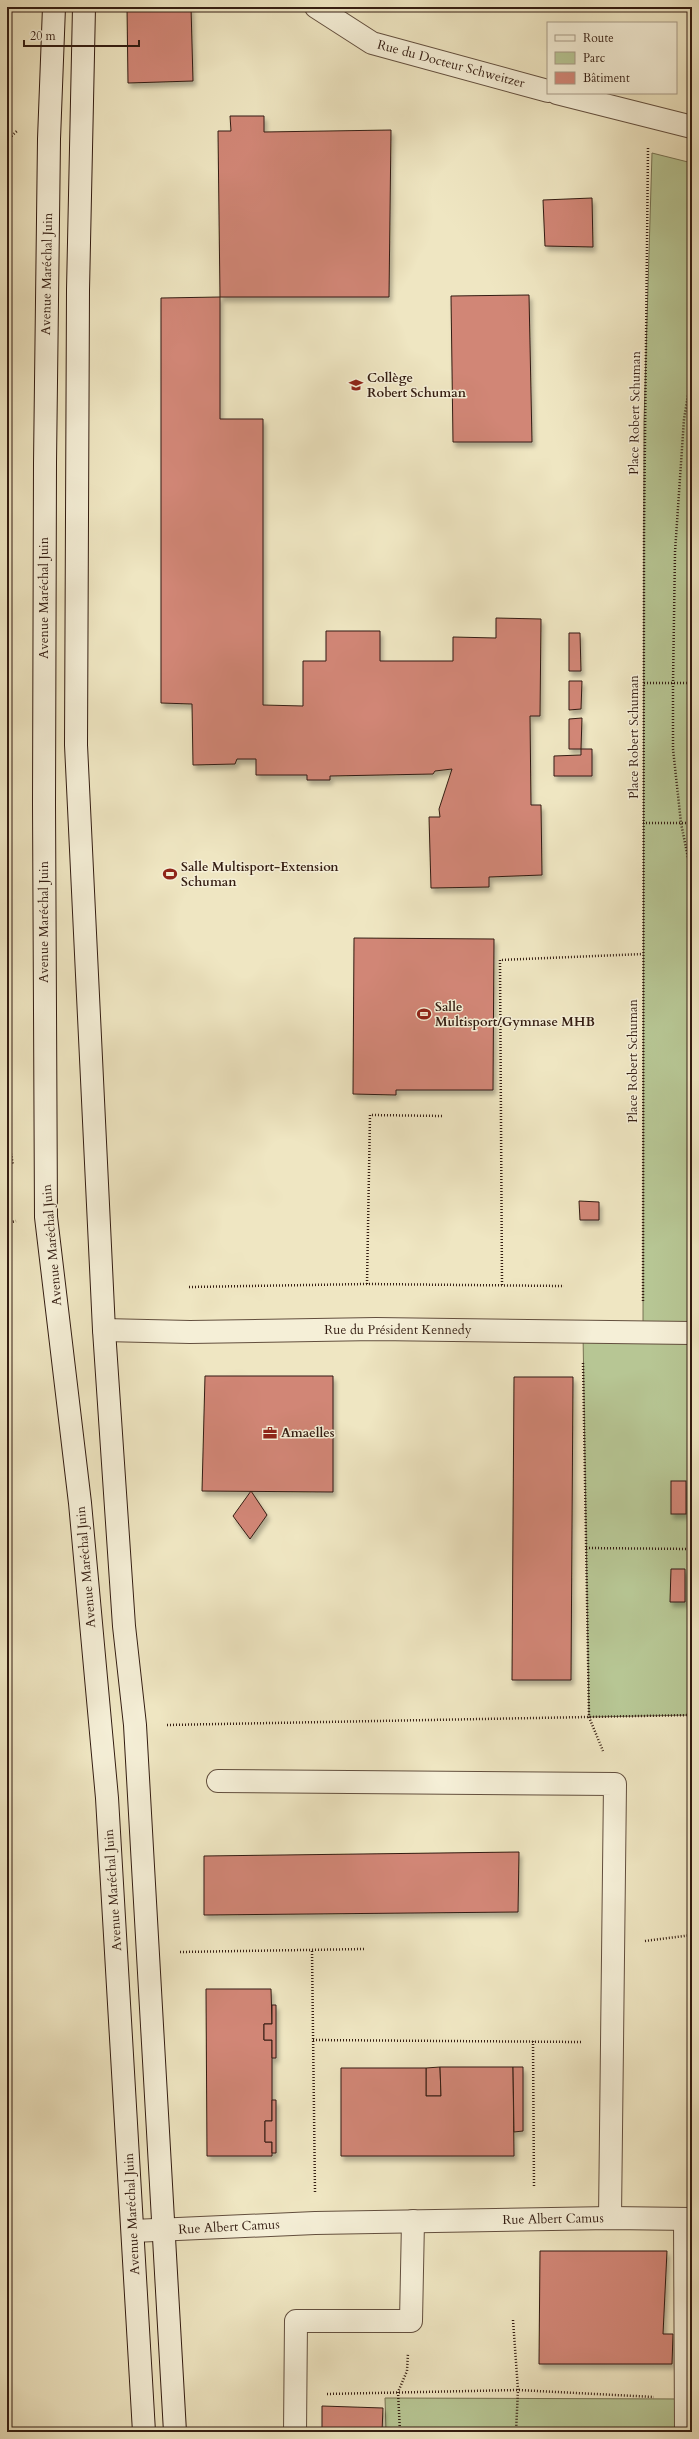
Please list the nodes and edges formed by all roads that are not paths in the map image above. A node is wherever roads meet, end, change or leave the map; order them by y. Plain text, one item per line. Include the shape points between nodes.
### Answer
1 (54, 7) edge
2 (84, 7) edge
3 (316, 7) edge
4 (547, 91) edge
5 (561, 94) edge
6 (692, 127) edge
7 (104, 1330) junction
8 (692, 1333) edge
9 (218, 1781) dead end
10 (610, 2218) junction
11 (687, 2219) edge
12 (413, 2221) junction
13 (164, 2230) junction
14 (133, 2231) junction
15 (144, 2432) edge
16 (174, 2432) edge
17 (295, 2432) edge
18 (684, 2432) edge

1 - 14 main road, Avenue Maréchal Juin via 49,140 45,463 46,1217 80,1503 106,1790
2 - 7 main road via 78,298 76,745
3 - 4 main road, Rue du Docteur Schweitzer via 372,43
5 - 6 main road
7 - 8 main road, Rue du Président Kennedy via 190,1332 376,1329
7 - 13 main road via 124,1618 135,1725
9 - 10 main road via 615,1784
10 - 11 main road, Rue Albert Camus
10 - 12 main road, Rue Albert Camus
11 - 18 lane
12 - 13 main road, Rue Albert Camus
12 - 17 main road via 411,2321 296,2321
13 - 14 main road, Rue Albert Camus
13 - 16 main road
14 - 15 main road, Avenue Maréchal Juin

